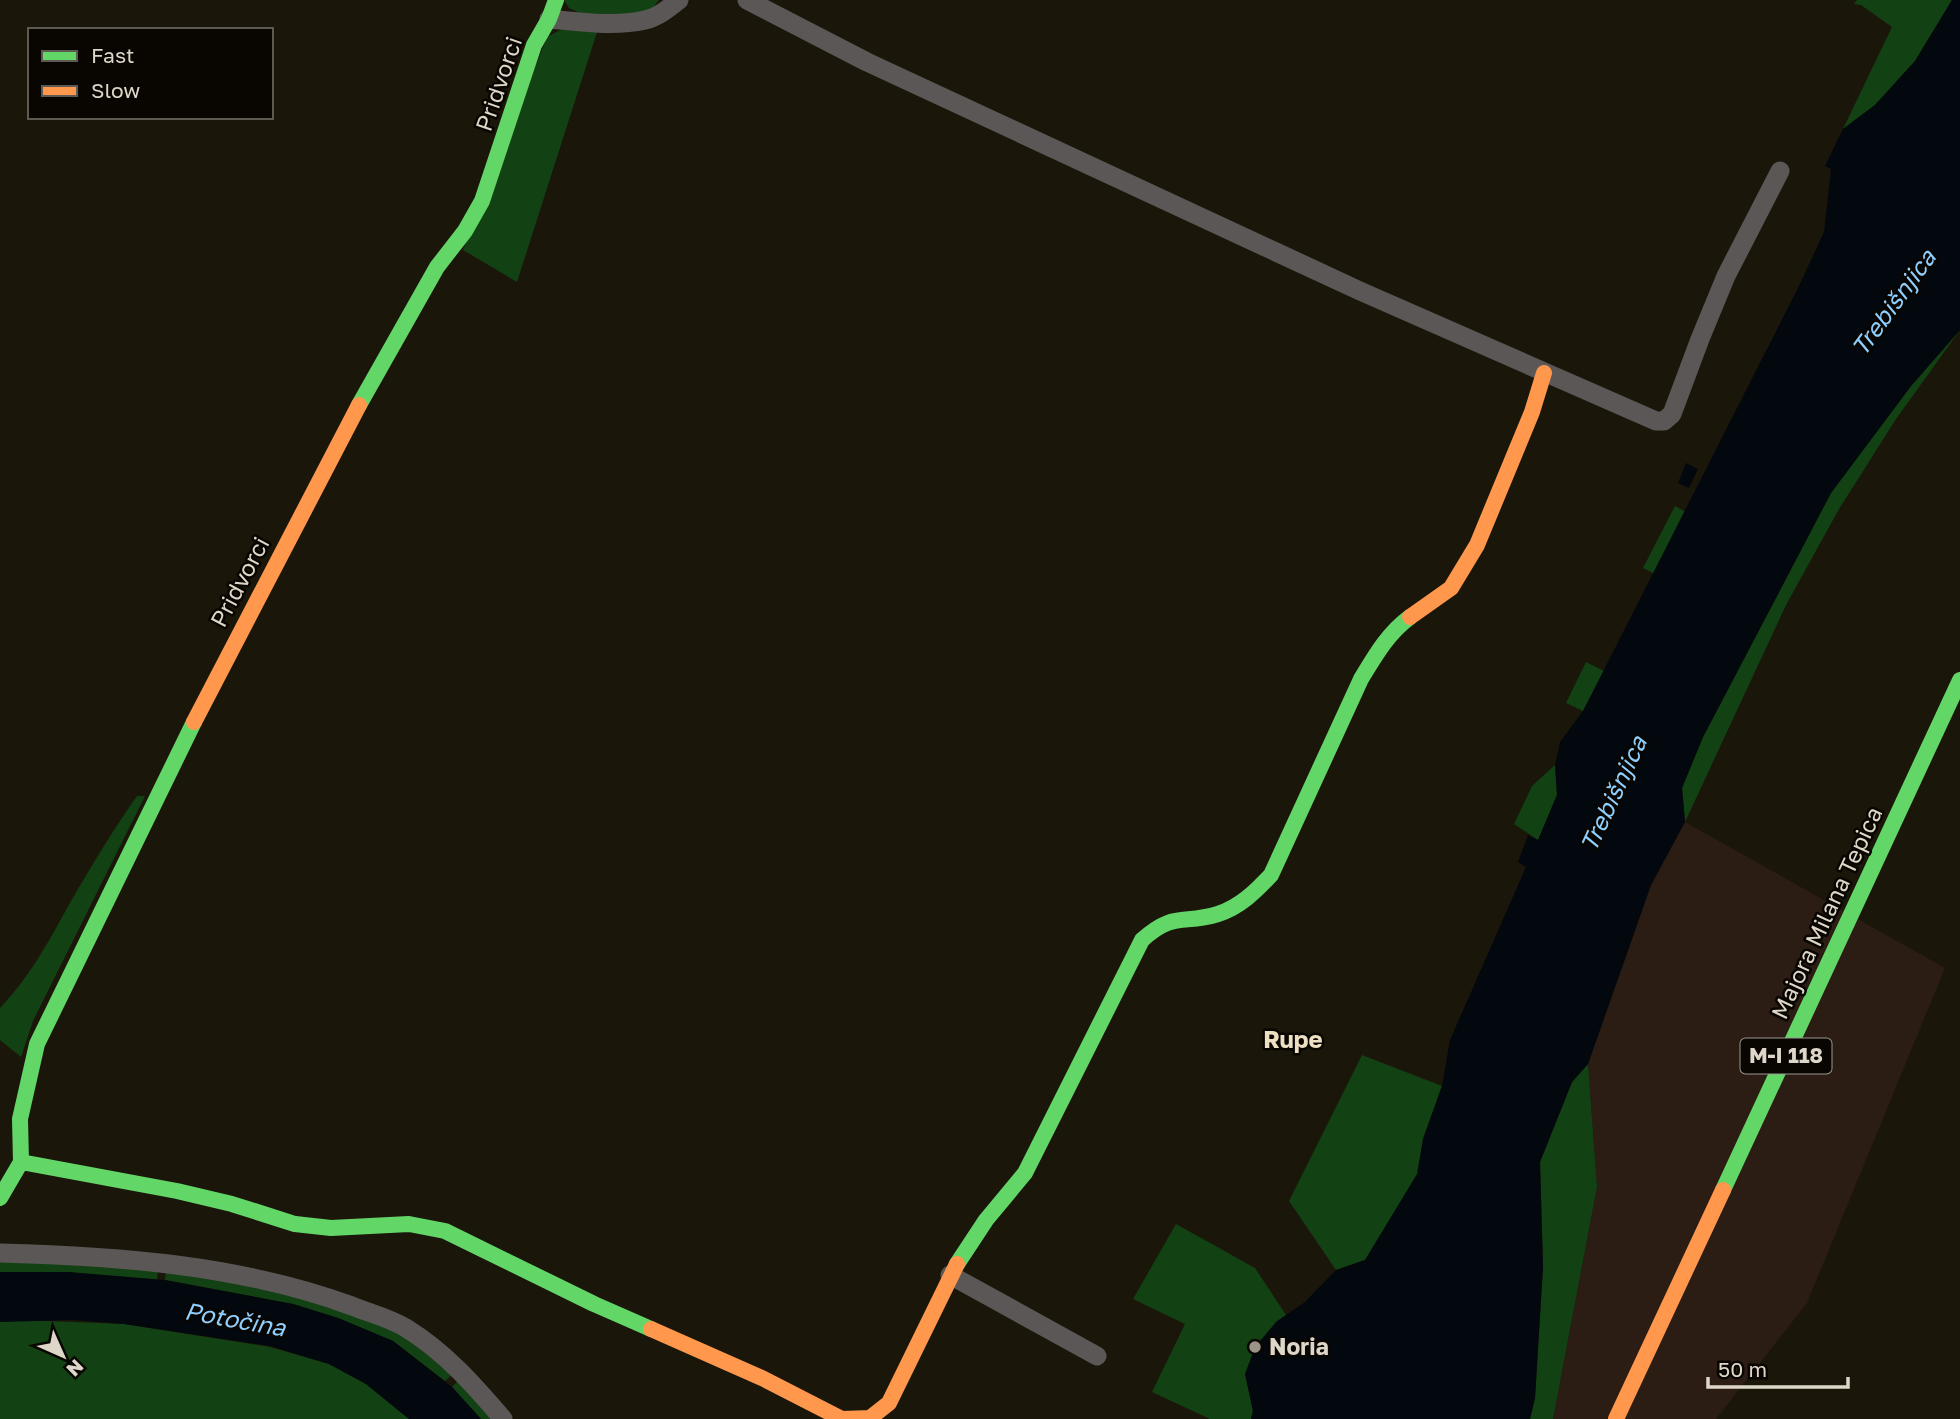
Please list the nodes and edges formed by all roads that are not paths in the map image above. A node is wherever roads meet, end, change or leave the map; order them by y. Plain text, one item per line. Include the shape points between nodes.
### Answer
1 (556, 0) edge
2 (679, 0) edge
3 (747, 0) edge
4 (549, 19) junction
5 (1780, 171) dead end
6 (1544, 373) junction
7 (1957, 686) edge
8 (21, 1162) junction
9 (0, 1198) edge
10 (0, 1253) edge
11 (950, 1275) junction
12 (1097, 1356) dead end
13 (503, 1419) edge
14 (1616, 1419) edge

1 - 4 street, Pridvorci
2 - 4 street via 646,20
3 - 6 street via 880,68
4 - 8 street, Pridvorci via 534,45 482,201 437,267 349,424 214,680 37,1044 20,1119
5 - 6 street via 1726,276 1672,414 1664,421
6 - 11 street via 1477,545 1451,588 1399,625 1378,649 1271,875 1252,895 1220,914 1175,918 1156,926 1142,940 1025,1173 986,1220
7 - 14 street, Majora Milana Tepica / M-I 118
8 - 9 street
8 - 11 street via 177,1191 295,1224 331,1228 409,1224 445,1231 842,1419 870,1418 889,1403
10 - 13 street via 164,1263 307,1290 405,1327 463,1372
11 - 12 street

